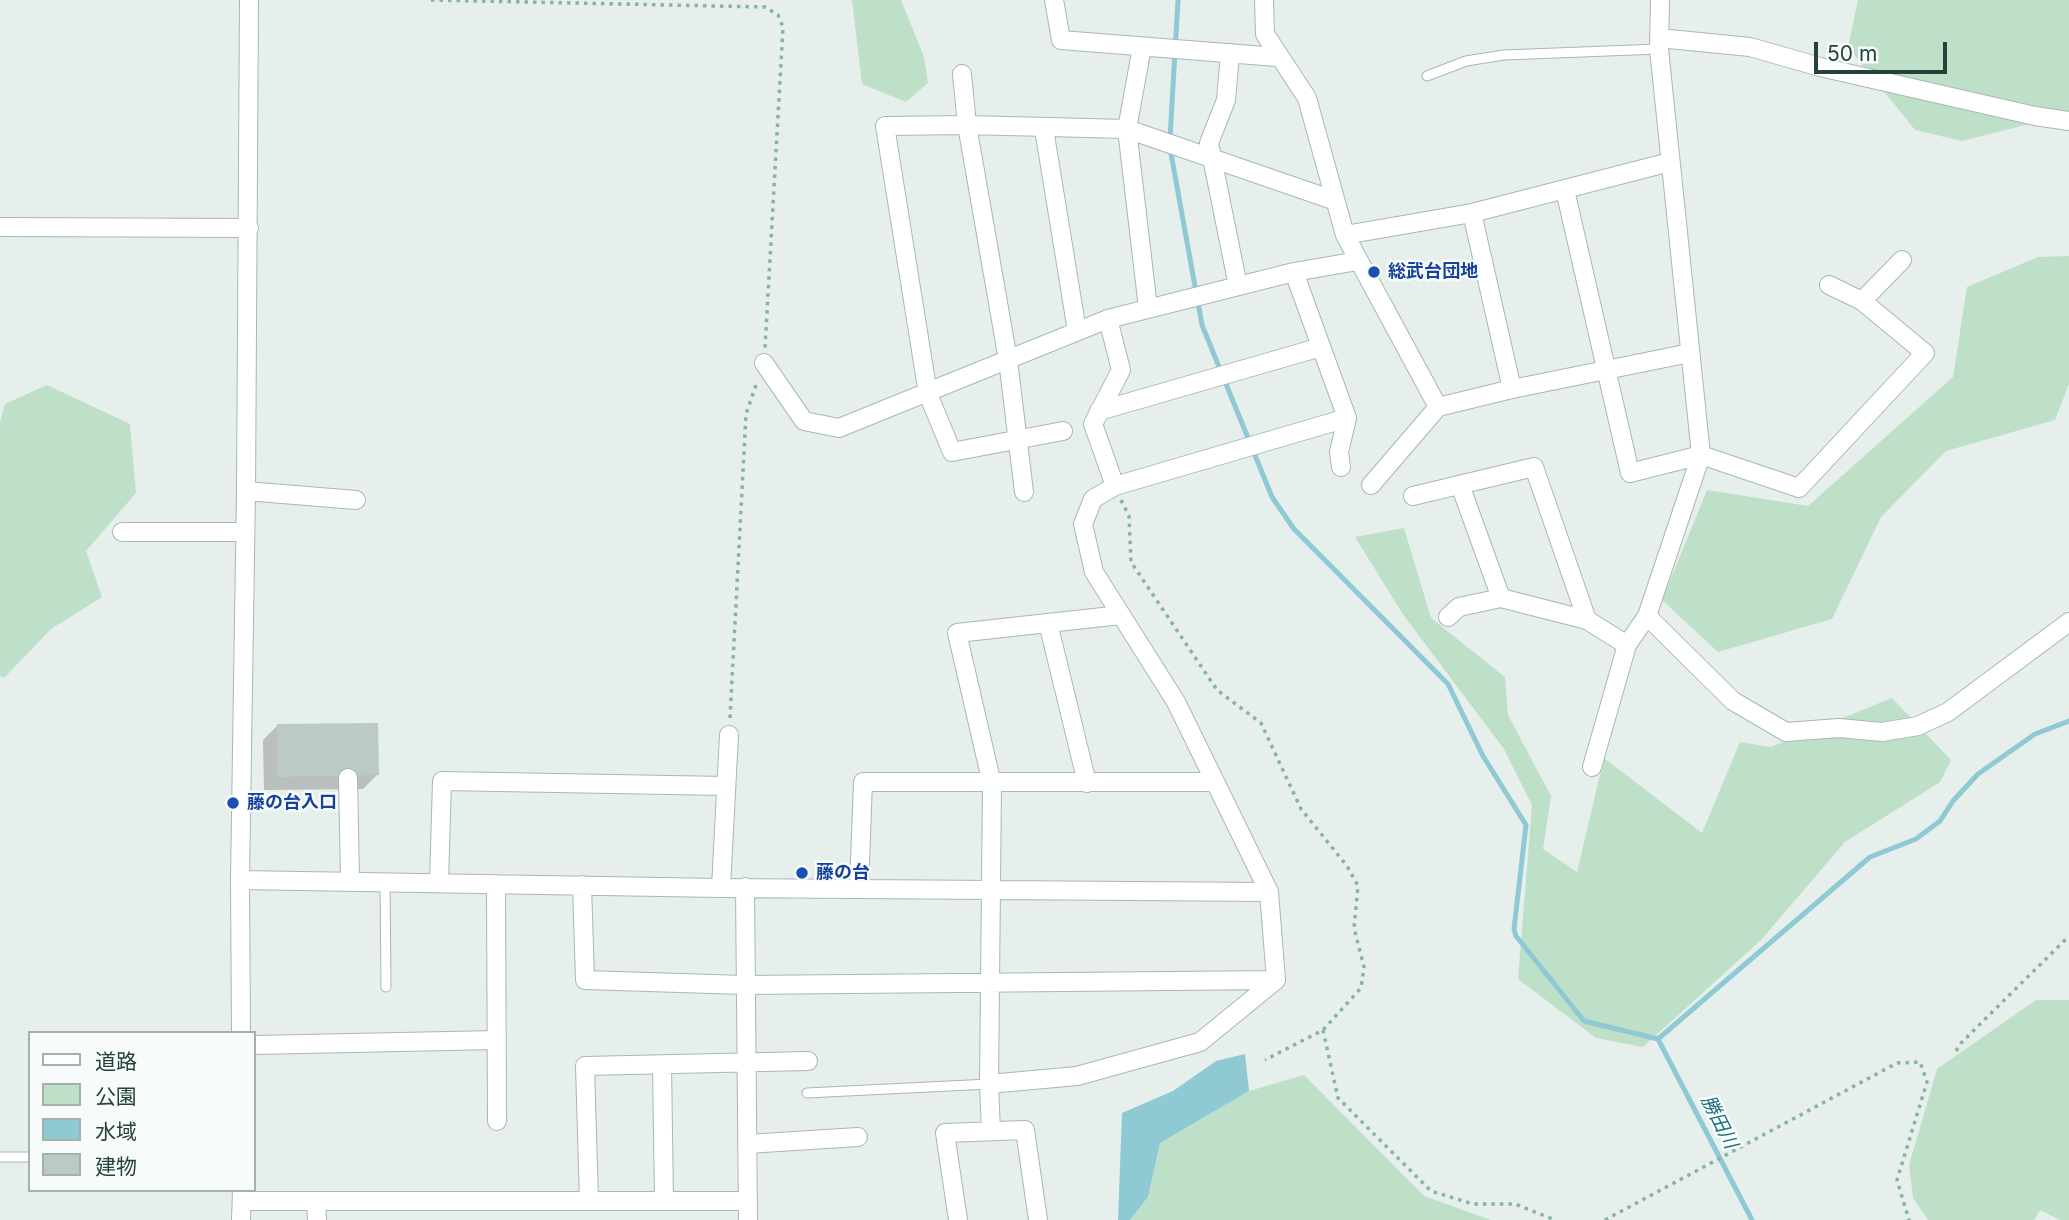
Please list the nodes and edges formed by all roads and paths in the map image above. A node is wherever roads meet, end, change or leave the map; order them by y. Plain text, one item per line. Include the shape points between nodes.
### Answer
1 (249, 0) edge
2 (431, 0) edge
3 (1054, 0) edge
4 (1264, 0) edge
5 (1660, 0) edge
6 (1659, 44) junction
7 (1142, 47) junction
8 (1230, 53) junction
9 (1277, 57) junction
10 (962, 74) dead end
11 (1427, 76) dead end
12 (2069, 121) edge
13 (967, 125) junction
14 (1044, 129) junction
15 (1127, 129) junction
16 (1211, 158) junction
17 (1670, 162) junction
18 (1565, 190) junction
19 (1333, 200) junction
20 (1472, 213) junction
21 (0, 227) edge
22 (249, 228) junction
23 (1345, 235) junction
24 (1902, 260) dead end
25 (1358, 261) junction
26 (1294, 272) junction
27 (1829, 285) dead end
28 (1238, 286) junction
29 (1862, 301) junction
30 (1148, 308) junction
31 (1108, 319) junction
32 (1077, 331) junction
33 (1321, 347) junction
34 (1690, 353) junction
35 (1008, 359) junction
36 (764, 363) junction
37 (1606, 369) junction
38 (1512, 389) junction
39 (928, 394) junction
40 (1438, 407) junction
41 (1099, 411) junction
42 (1347, 418) junction
43 (1063, 430) dead end
44 (1019, 439) junction
45 (1701, 454) junction
46 (1341, 467) dead end
47 (1371, 485) dead end
48 (1460, 485) junction
49 (1115, 486) junction
50 (246, 491) junction
51 (1024, 492) dead end
52 (1413, 496) dead end
53 (355, 500) dead end
54 (122, 532) dead end
55 (245, 533) junction
56 (1501, 598) junction
57 (1121, 615) junction
58 (1647, 616) junction
59 (1448, 617) dead end
60 (1587, 620) junction
61 (2069, 622) edge
62 (1048, 623) junction
63 (1627, 645) junction
64 (729, 735) joint
65 (1592, 767) dead end
66 (348, 778) dead end
67 (1215, 782) junction
68 (1087, 783) junction
69 (992, 784) junction
70 (726, 786) junction
71 (240, 880) junction
72 (350, 880) junction
73 (385, 881) junction
74 (439, 881) junction
75 (496, 884) junction
76 (582, 886) junction
77 (745, 887) junction
78 (721, 888) junction
79 (859, 888) junction
80 (990, 889) junction
81 (1269, 892) junction
82 (2069, 936) edge
83 (1276, 980) junction
84 (989, 981) junction
85 (744, 985) junction
86 (386, 986) dead end
87 (1323, 1030) junction
88 (241, 1031) edge
89 (497, 1040) junction
90 (1961, 1043) junction
91 (256, 1045) edge
92 (1952, 1047) dead end
93 (1956, 1051) dead end
94 (1265, 1060) dead end
95 (808, 1061) dead end
96 (744, 1064) junction
97 (662, 1065) junction
98 (989, 1084) junction
99 (807, 1093) dead end
100 (497, 1121) dead end
101 (991, 1131) junction
102 (858, 1137) dead end
103 (747, 1144) junction
104 (0, 1157) edge
105 (28, 1157) edge
106 (242, 1195) edge
107 (316, 1201) junction
108 (399, 1201) junction
109 (537, 1201) junction
110 (589, 1201) junction
111 (664, 1201) junction
112 (748, 1201) junction
113 (241, 1220) edge
114 (317, 1220) edge
115 (400, 1220) edge
116 (538, 1220) edge
117 (748, 1220) edge
118 (958, 1220) edge
119 (1038, 1220) edge
120 (1555, 1220) edge
121 (1605, 1220) edge
122 (1909, 1220) edge

1 - 22 street
2 - 36 path via 765,7 778,15 783,27
3 - 7 street via 1061,40
4 - 9 street via 1265,34
5 - 6 street
6 - 11 lane via 1504,55 1466,61
6 - 12 street via 1750,47 1833,71
6 - 17 street
7 - 8 street
7 - 15 street
8 - 9 street
8 - 16 street via 1226,100 1209,143
9 - 19 street via 1307,98
10 - 13 street
13 - 14 street
13 - 35 street
13 - 39 street via 885,126
14 - 15 street
14 - 32 street
15 - 16 street
15 - 30 street
16 - 19 street
16 - 28 street
17 - 18 street
17 - 34 street
18 - 20 street
18 - 37 street
19 - 23 street
20 - 23 street
20 - 38 street
21 - 22 street
22 - 50 street
23 - 25 street
24 - 29 street
25 - 26 street
25 - 40 street
26 - 28 street
26 - 33 street
27 - 29 street
28 - 30 street
29 - 45 street via 1925,353 1799,488
30 - 31 street
31 - 32 street
31 - 41 street via 1121,370
32 - 35 street
33 - 41 street
33 - 42 street
34 - 37 street
34 - 45 street
35 - 39 street
35 - 44 street
36 - 39 street via 804,421 816,424 839,428
36 - 64 path via 746,414
37 - 38 street
37 - 45 street via 1630,473
38 - 40 street
39 - 44 street via 952,452
40 - 47 street
41 - 49 street via 1093,424
42 - 46 street via 1339,452
42 - 49 street
43 - 44 street
44 - 51 street
45 - 58 street
48 - 52 street
48 - 56 street
48 - 60 street via 1534,467
49 - 57 street via 1093,499 1083,524 1094,572
49 - 87 path via 1129,516 1131,562 1217,690 1261,723 1301,809 1358,886 1354,936 1364,979 1354,999
50 - 53 street
50 - 55 street
54 - 55 street
55 - 71 street
56 - 59 street via 1459,607
56 - 60 street
57 - 62 street
57 - 67 street via 1176,702
58 - 61 street via 1733,701 1786,732 1839,728 1882,732 1917,726 1948,712
58 - 63 street
60 - 63 street
62 - 68 street
62 - 69 street via 957,632
63 - 65 street
64 - 70 street
66 - 72 street
67 - 68 street
67 - 81 street
68 - 69 street
69 - 79 street via 863,782
69 - 80 street
70 - 74 street via 442,781
70 - 78 street
71 - 72 street
71 - 88 street
72 - 73 street
73 - 74 street
73 - 86 lane
74 - 75 street
75 - 76 street
75 - 89 street
76 - 78 street
76 - 85 street via 585,980
77 - 78 street
77 - 79 street
77 - 85 street
79 - 80 street
80 - 81 street
80 - 84 street
81 - 83 street
82 - 90 path
83 - 84 street
83 - 98 street via 1200,1042 1077,1076
84 - 85 street
84 - 98 street
85 - 96 street
87 - 94 path
87 - 120 path via 1338,1097 1431,1191 1473,1204 1515,1204
89 - 91 street
89 - 100 street
90 - 92 path
90 - 93 path
95 - 96 street
96 - 97 street
96 - 103 street
97 - 110 street via 585,1066
97 - 111 street
98 - 99 lane
98 - 101 street
101 - 118 street via 945,1133
101 - 119 street via 1025,1130
102 - 103 street
103 - 112 street
104 - 105 lane
106 - 107 street
106 - 113 street
107 - 108 street
107 - 114 street
108 - 109 street
108 - 115 street
109 - 110 street
109 - 116 street
110 - 111 street
111 - 112 street
112 - 117 street
121 - 122 path via 1897,1063 1920,1062 1927,1082 1896,1180

